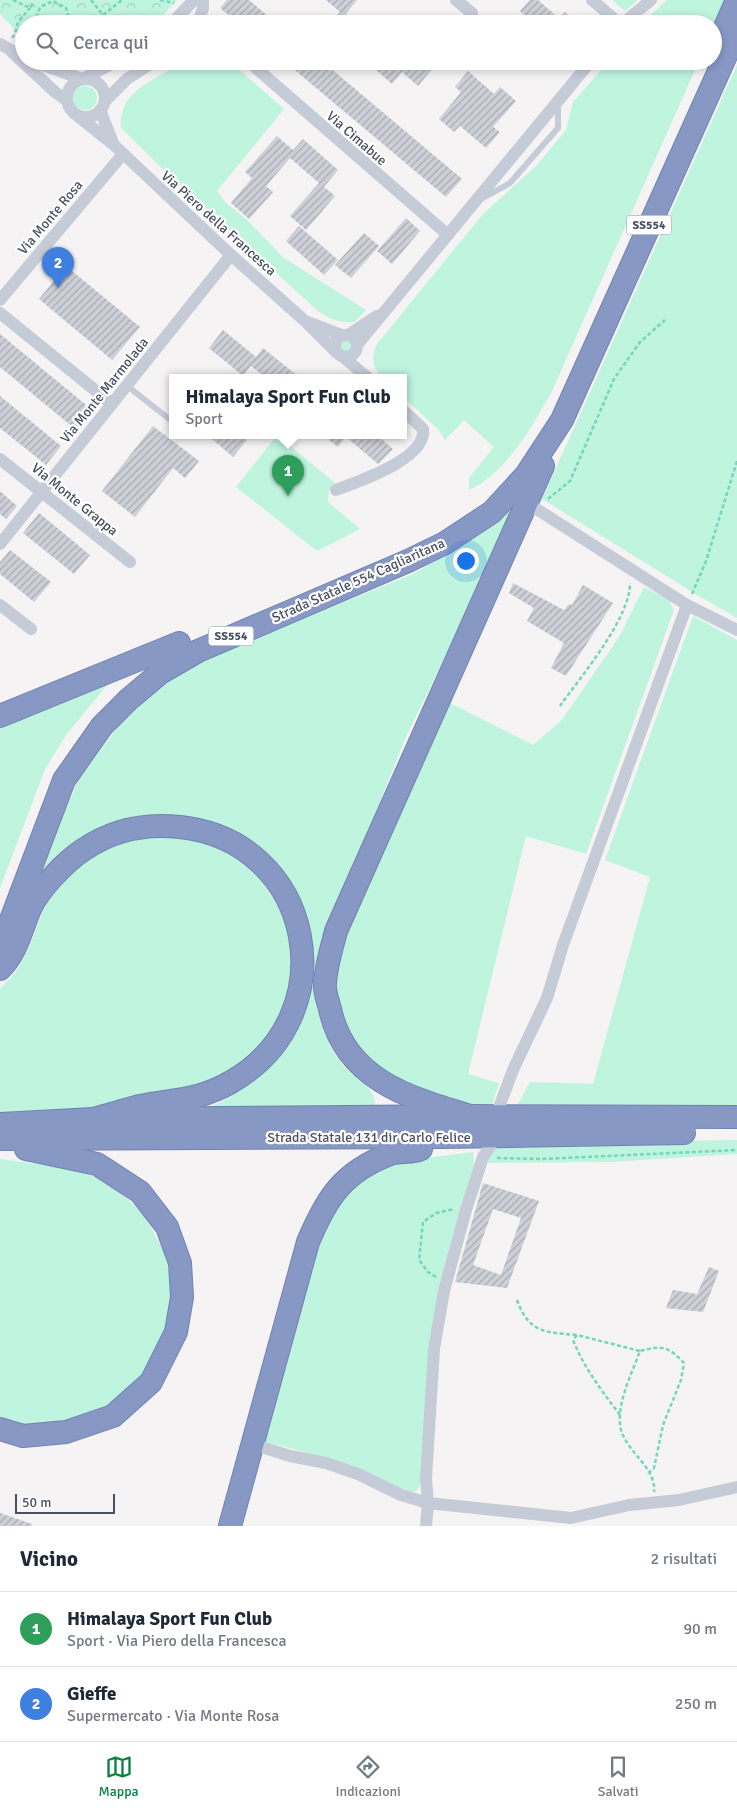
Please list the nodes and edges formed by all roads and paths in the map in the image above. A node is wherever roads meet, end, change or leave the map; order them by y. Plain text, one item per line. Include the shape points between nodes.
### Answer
1 (13, 0) edge
2 (91, 0) edge
3 (122, 0) edge
4 (160, 0) edge
5 (203, 0) edge
6 (456, 0) edge
7 (592, 0) edge
8 (651, 0) edge
9 (737, 0) edge
10 (35, 2) edge
11 (186, 4) edge
12 (40, 7) junction
13 (30, 8) junction
14 (24, 15) edge
15 (37, 15) edge
16 (68, 15) edge
17 (102, 15) edge
18 (104, 15) edge
19 (178, 15) edge
20 (195, 15) edge
21 (202, 15) edge
22 (471, 15) edge
23 (610, 15) edge
24 (632, 15) edge
25 (737, 31) edge
26 (722, 33) edge
27 (15, 34) edge
28 (10, 50) edge
29 (722, 64) edge
30 (31, 70) edge
31 (57, 70) edge
32 (100, 70) edge
33 (141, 70) edge
34 (258, 70) edge
35 (584, 70) edge
36 (706, 70) edge
37 (719, 70) edge
38 (82, 79) junction
39 (66, 100) junction
40 (102, 106) junction
41 (74, 114) junction
42 (119, 150) junction
43 (448, 235) junction
44 (231, 255) junction
45 (0, 300) edge
46 (385, 310) junction
47 (0, 314) edge
48 (665, 320) dead end
49 (305, 321) junction
50 (345, 335) junction
51 (357, 348) junction
52 (340, 355) junction
53 (364, 374) edge
54 (367, 374) edge
55 (126, 385) junction
56 (112, 404) junction
57 (407, 414) edge
58 (169, 419) edge
59 (562, 420) junction
60 (0, 459) edge
61 (737, 461) edge
62 (336, 490) dead end
63 (42, 492) junction
64 (530, 504) junction
65 (0, 544) edge
66 (130, 562) dead end
67 (630, 566) junction
68 (0, 605) edge
69 (687, 605) junction
70 (30, 629) dead end
71 (737, 630) edge
72 (179, 643) junction
73 (560, 706) dead end
74 (0, 716) edge
75 (0, 909) edge
76 (0, 948) edge
77 (0, 968) edge
78 (498, 1110) dead end
79 (470, 1116) junction
80 (737, 1117) edge
81 (93, 1120) junction
82 (0, 1124) edge
83 (737, 1132) edge
84 (444, 1137) junction
85 (0, 1139) edge
86 (0, 1144) edge
87 (491, 1145) dead end
88 (737, 1150) edge
89 (484, 1157) junction
90 (466, 1210) junction
91 (446, 1283) junction
92 (517, 1300) dead end
93 (577, 1335) junction
94 (640, 1350) junction
95 (621, 1416) junction
96 (0, 1429) edge
97 (252, 1444) junction
98 (648, 1472) junction
99 (737, 1487) edge
100 (428, 1503) junction
101 (652, 1503) junction
102 (230, 1526) edge
103 (426, 1526) edge

1 - 13 path
2 - 17 path
3 - 18 path
4 - 11 path
5 - 21 street
6 - 22 street
7 - 23 street
8 - 24 street
9 - 26 highway
10 - 12 path
10 - 13 path
11 - 19 street
11 - 20 street
12 - 15 path
12 - 16 path via 53,0 62,4
13 - 14 path
25 - 29 highway, Strada Statale 554 Cagliaritana / SS554
27 - 28 path
30 - 39 street, Via Piero della Francesca
31 - 38 street, Via Piero della Francesca
32 - 38 street
33 - 40 street via 127,79
34 - 43 street, Via Cimabue
35 - 43 street
36 - 72 highway, Strada Statale 554 Cagliaritana / SS554 via 558,396 527,451 501,482 473,507 430,535
37 - 59 highway, Strada Statale 554 Cagliaritana / SS554
38 - 39 street via 69,87
38 - 40 street, Via Piero della Francesca via 91,79 100,85
39 - 41 street, Via Piero della Francesca
40 - 41 street via 85,117
40 - 42 street, Via Piero della Francesca
41 - 42 street, Via Piero della Francesca
42 - 44 street, Via Piero della Francesca
42 - 45 street, Via Monte Rosa
43 - 46 street
44 - 49 street, Via Piero della Francesca
44 - 55 street, Via Monte Marmolada
46 - 50 street
46 - 51 street
47 - 56 street
48 - 64 path via 640,342 614,380 570,481 549,499
49 - 50 street, Via Piero della Francesca
49 - 52 street, Via Piero della Francesca
50 - 51 street, Via Piero della Francesca via 354,338
50 - 52 street via 335,343
51 - 52 street via 351,356
51 - 54 street, Via Piero della Francesca
52 - 53 street, Via Piero della Francesca
55 - 56 street, Via Monte Marmolada
55 - 58 lane
56 - 63 street, Via Monte Marmolada
57 - 62 street via 423,428 420,445 393,465
59 - 64 highway
59 - 76 highway, Strada Statale 554 Cagliaritana / SS554 via 526,476 492,512 444,543 198,651 160,673 128,700 102,726 64,780
60 - 63 street, Via Monte Grappa
61 - 69 path via 706,561
63 - 65 street, Via Monte Marmolada
63 - 66 street, Via Monte Grappa
64 - 67 street
64 - 79 highway via 336,931 325,984 334,1025 352,1056 381,1083 423,1102
67 - 69 street
67 - 73 path via 630,590 621,618
68 - 70 street
69 - 71 street
69 - 78 street via 547,998
72 - 74 highway
72 - 75 highway, Strada Statale 554 Cagliaritana / SS554 via 147,665 94,713 54,769
77 - 81 highway via 12,957 31,906 56,873 102,839 138,826 188,828 211,832 233,842 256,858 287,898 297,924 303,978 295,1006 273,1047 251,1068 198,1097 140,1106
79 - 80 highway, Strada Statale 131 dir Carlo Felice
79 - 81 highway, Strada Statale 131 dir Carlo Felice
81 - 82 highway
83 - 84 highway, Strada Statale 131 dir Carlo Felice
84 - 85 highway, Strada Statale 131 dir Carlo Felice
84 - 97 highway via 417,1151 393,1152 368,1163 350,1174 330,1196 308,1242
86 - 96 highway via 97,1164 140,1192 166,1227 180,1263 182,1297 176,1332 151,1382 113,1416 66,1432 23,1436
87 - 89 street
88 - 89 path via 542,1159
89 - 90 street
90 - 91 street
90 - 91 path via 436,1213 423,1222 419,1260 428,1272
91 - 100 street via 434,1349 426,1479
92 - 93 path via 523,1318 538,1328
93 - 94 path
93 - 95 path via 573,1340 579,1355
94 - 95 path via 622,1402
94 - 98 path via 658,1346 673,1350 684,1363 681,1380 663,1426 654,1468
95 - 98 path via 624,1439
97 - 100 street via 326,1463
97 - 102 highway
98 - 101 path via 654,1488
99 - 101 street
100 - 101 street via 571,1518
100 - 103 street

